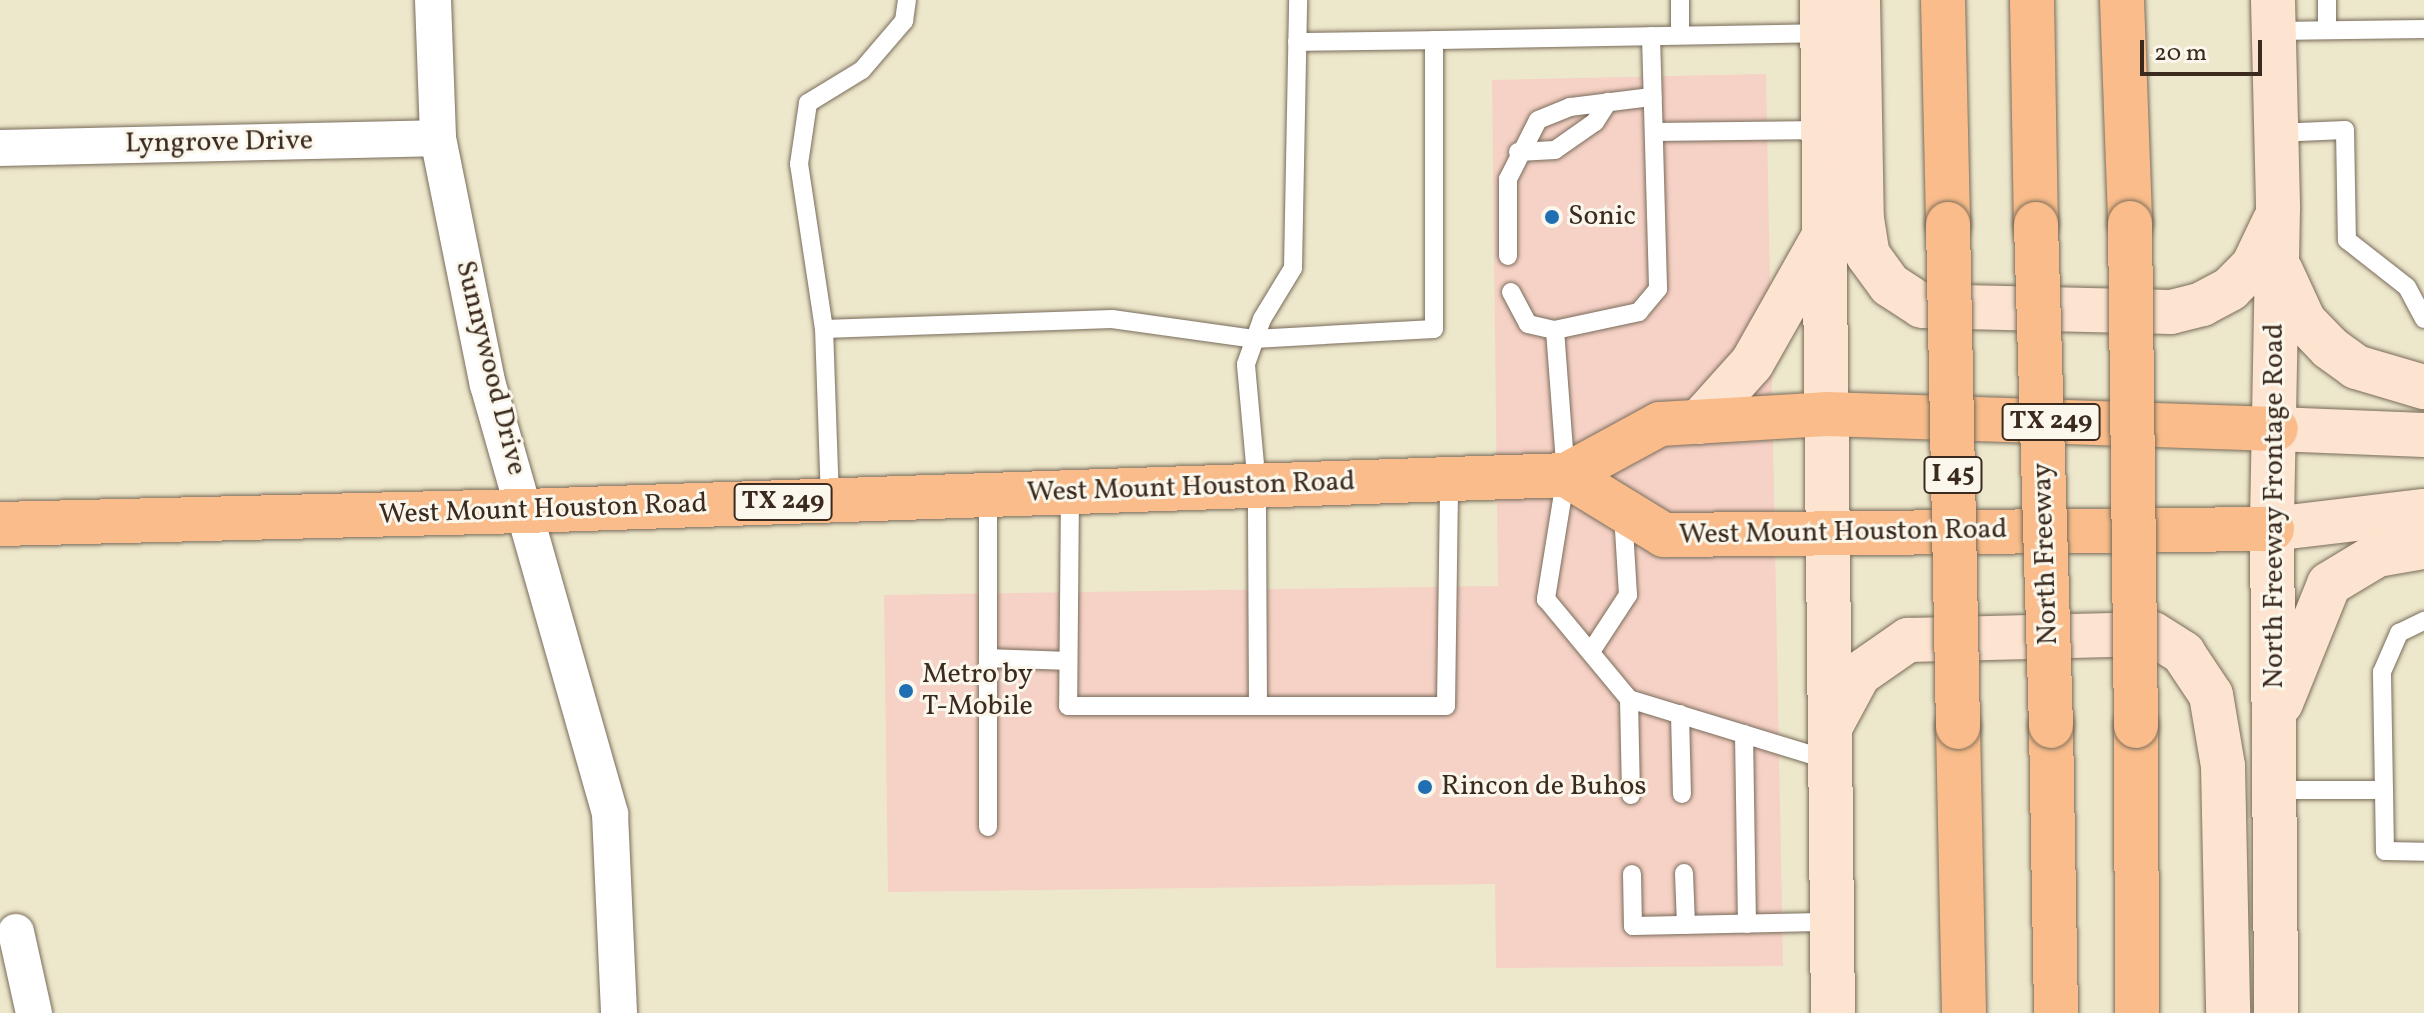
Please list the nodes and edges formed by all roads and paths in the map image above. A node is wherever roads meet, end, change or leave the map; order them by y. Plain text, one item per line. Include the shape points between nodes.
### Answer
1 (433, 0) edge
2 (907, 0) edge
3 (1298, 0) edge
4 (1680, 0) edge
5 (1858, 0) edge
6 (1943, 0) edge
7 (2032, 0) edge
8 (2122, 0) edge
9 (2327, 0) edge
10 (2274, 15) edge
11 (1822, 17) edge
12 (2424, 29) edge
13 (2327, 30) junction
14 (1680, 35) junction
15 (1651, 36) junction
16 (1434, 40) junction
17 (1297, 42) junction
18 (1652, 97) junction
19 (1608, 102) junction
20 (1824, 130) junction
21 (1654, 132) junction
22 (2276, 133) junction
23 (438, 138) junction
24 (0, 148) edge
25 (1518, 152) junction
26 (2278, 208) junction
27 (1825, 236) junction
28 (1508, 256) dead end
29 (2276, 257) junction
30 (1511, 292) dead end
31 (2424, 319) edge
32 (824, 329) junction
33 (1555, 330) junction
34 (1254, 339) junction
35 (2424, 387) edge
36 (1826, 414) junction
37 (1699, 422) junction
38 (2276, 429) junction
39 (2424, 435) edge
40 (1566, 475) junction
41 (1449, 479) junction
42 (1257, 486) junction
43 (1070, 492) junction
44 (988, 495) junction
45 (830, 500) junction
46 (1623, 510) junction
47 (526, 511) junction
48 (2424, 511) edge
49 (0, 524) edge
50 (2272, 529) junction
51 (1830, 533) junction
52 (2424, 547) edge
53 (2424, 621) edge
54 (1592, 650) junction
55 (988, 658) junction
56 (1068, 661) junction
57 (1629, 699) junction
58 (1258, 706) junction
59 (1680, 714) junction
60 (2274, 716) junction
61 (1744, 734) junction
62 (1832, 744) junction
63 (2274, 790) junction
64 (2384, 790) junction
65 (1682, 794) dead end
66 (1631, 795) dead end
67 (988, 827) dead end
68 (2424, 852) edge
69 (1684, 873) dead end
70 (1632, 874) dead end
71 (1832, 922) junction
72 (1747, 924) junction
73 (1686, 925) junction
74 (16, 932) dead end
75 (34, 1013) edge
76 (619, 1013) edge
77 (1833, 1013) edge
78 (1964, 1013) edge
79 (2056, 1013) edge
80 (2137, 1013) edge
81 (2228, 1013) edge
82 (2276, 1013) edge

1 - 23 street, Sunnywood Drive
2 - 32 lane via 904,21 862,70 808,103 799,164
3 - 17 lane
4 - 14 lane
5 - 26 main road via 1862,219 1868,255 1890,285 1922,306 2171,312 2202,304 2230,289 2253,266
6 - 78 main road, I 45, bridge
7 - 79 main road, North Freeway, bridge
8 - 80 main road, bridge via 2130,223
9 - 13 lane
10 - 13 lane
10 - 22 main road, North Freeway Frontage Road
11 - 14 lane
11 - 20 main road
12 - 13 lane
14 - 15 lane
15 - 16 lane
15 - 18 lane
16 - 17 lane
16 - 34 lane via 1434,329
17 - 34 lane via 1293,268
18 - 19 lane
18 - 21 lane
19 - 25 lane via 1595,122 1555,150
19 - 25 lane via 1570,107 1538,120
20 - 21 lane
20 - 27 main road
21 - 33 lane via 1661,265 1651,304 1639,312
22 - 26 main road, North Freeway Frontage Road
22 - 31 lane via 2345,130 2347,240 2407,287
23 - 24 street, Lyngrove Drive
23 - 47 street, Sunnywood Drive via 488,385
25 - 28 lane via 1508,179
26 - 29 main road, North Freeway Frontage Road
27 - 36 main road
27 - 37 main road via 1752,363
29 - 35 main road via 2304,321 2330,348 2356,367
29 - 38 main road, North Freeway Frontage Road
30 - 33 lane via 1528,324
32 - 34 lane via 1112,319
32 - 45 lane
33 - 40 lane
34 - 42 lane via 1246,364
36 - 37 main road, West Mount Houston Road / TX 249
36 - 38 main road, West Mount Houston Road / TX 249
36 - 51 main road
37 - 40 main road, West Mount Houston Road / TX 249 via 1660,424
38 - 39 main road, West Mount Houston Road
38 - 50 main road, North Freeway Frontage Road
40 - 41 main road, West Mount Houston Road / TX 249
40 - 46 main road, West Mount Houston Road
40 - 54 lane via 1546,599
41 - 42 main road, West Mount Houston Road / TX 249
41 - 58 lane via 1446,706
42 - 43 main road, West Mount Houston Road / TX 249
42 - 58 lane
43 - 44 main road, West Mount Houston Road / TX 249
43 - 56 lane
44 - 45 main road, West Mount Houston Road / TX 249
44 - 55 lane
45 - 47 main road, West Mount Houston Road / TX 249
46 - 51 main road, West Mount Houston Road via 1664,535
46 - 54 lane via 1628,595
47 - 49 main road, West Mount Houston Road / TX 249
47 - 76 street, Sunnywood Drive via 610,814
48 - 50 main road, West Mount Houston Road
50 - 51 main road, West Mount Houston Road
50 - 60 main road, North Freeway Frontage Road
51 - 62 main road
52 - 60 main road via 2377,555 2329,584 2294,679
53 - 64 lane via 2399,633 2382,672
54 - 57 lane
55 - 56 lane
55 - 67 lane
56 - 58 lane via 1068,706
57 - 59 lane
57 - 66 lane
59 - 61 lane
59 - 65 lane
60 - 63 main road, North Freeway Frontage Road
61 - 62 lane
61 - 72 lane
62 - 71 main road
62 - 81 main road via 1842,699 1859,674 1908,640 2153,634 2183,653 2211,695 2223,766
63 - 64 lane
63 - 82 main road, North Freeway Frontage Road
64 - 68 lane via 2385,851
69 - 73 lane
70 - 73 lane via 1633,926
71 - 72 lane
71 - 77 main road
72 - 73 lane
74 - 75 street

